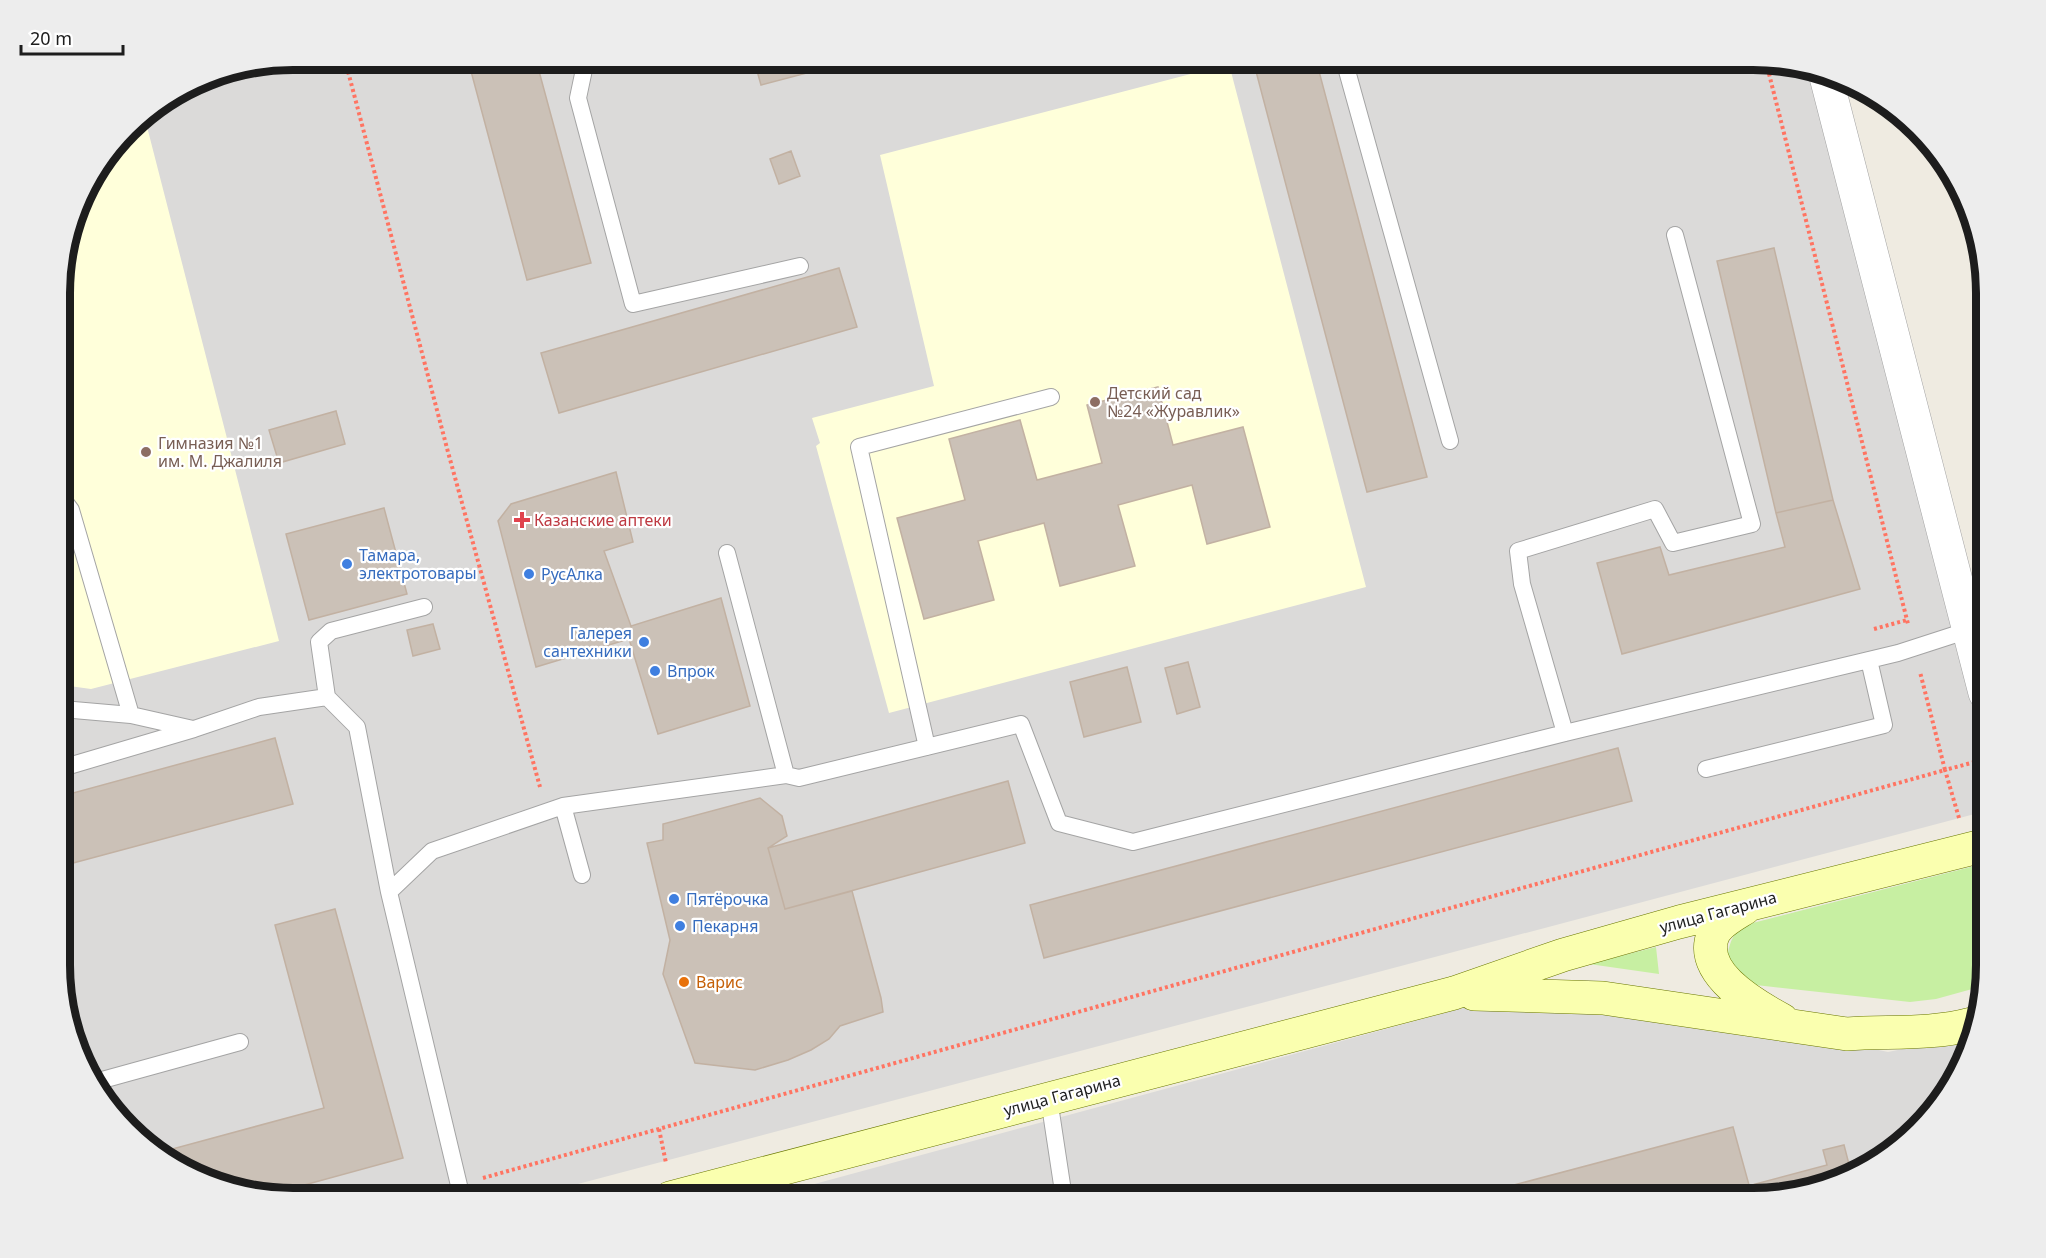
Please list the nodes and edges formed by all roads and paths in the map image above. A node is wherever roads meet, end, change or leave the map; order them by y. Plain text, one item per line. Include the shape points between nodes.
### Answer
1 (348, 70) edge
2 (584, 70) edge
3 (1347, 70) edge
4 (1768, 71) edge
5 (1828, 84) edge
6 (1675, 235) dead end
7 (800, 266) dead end
8 (1051, 397) dead end
9 (1450, 441) dead end
10 (71, 510) edge
11 (727, 553) dead end
12 (423, 607) dead end
13 (1969, 630) junction
14 (1914, 648) junction
15 (1976, 656) edge
16 (1869, 660) junction
17 (327, 697) junction
18 (71, 710) edge
19 (131, 715) junction
20 (194, 729) junction
21 (1565, 733) junction
22 (927, 747) junction
23 (71, 765) edge
24 (1706, 769) dead end
25 (786, 775) junction
26 (563, 806) junction
27 (547, 812) junction
28 (1976, 847) edge
29 (582, 875) dead end
30 (389, 892) junction
31 (1754, 902) junction
32 (1454, 993) junction
33 (1967, 1025) edge
34 (1795, 1028) junction
35 (240, 1042) dead end
36 (103, 1080) edge
37 (1048, 1099) junction
38 (460, 1188) edge
39 (472, 1188) edge
40 (708, 1188) edge
41 (1062, 1188) edge

1 - 27 path
2 - 7 lane via 578,98 633,304
3 - 9 lane
4 - 14 path
5 - 13 street
6 - 21 lane via 1752,524 1673,543 1654,509 1518,552 1522,584
8 - 22 lane via 858,447
10 - 19 lane
11 - 25 lane
12 - 17 lane via 331,631 319,642
13 - 14 lane
13 - 15 street
14 - 16 lane
14 - 39 path via 1945,770
16 - 21 lane
16 - 24 lane via 1884,725
17 - 20 lane via 259,707
17 - 30 lane via 357,727
18 - 19 lane
19 - 20 lane
20 - 23 lane
21 - 22 lane via 1133,842 1059,823 1021,724
22 - 25 lane via 799,778
25 - 26 lane
26 - 27 lane
26 - 29 lane
27 - 30 lane via 432,851
28 - 31 street, улица Гагарина
30 - 38 lane
31 - 32 street, улица Гагарина via 1563,955
31 - 34 street via 1719,926 1712,936 1710,953 1734,989
32 - 34 street, улица Гагарина via 1603,998
32 - 37 street, улица Гагарина
33 - 34 street, улица Гагарина via 1929,1032 1847,1034
35 - 36 lane
37 - 40 street, улица Гагарина
37 - 41 lane

